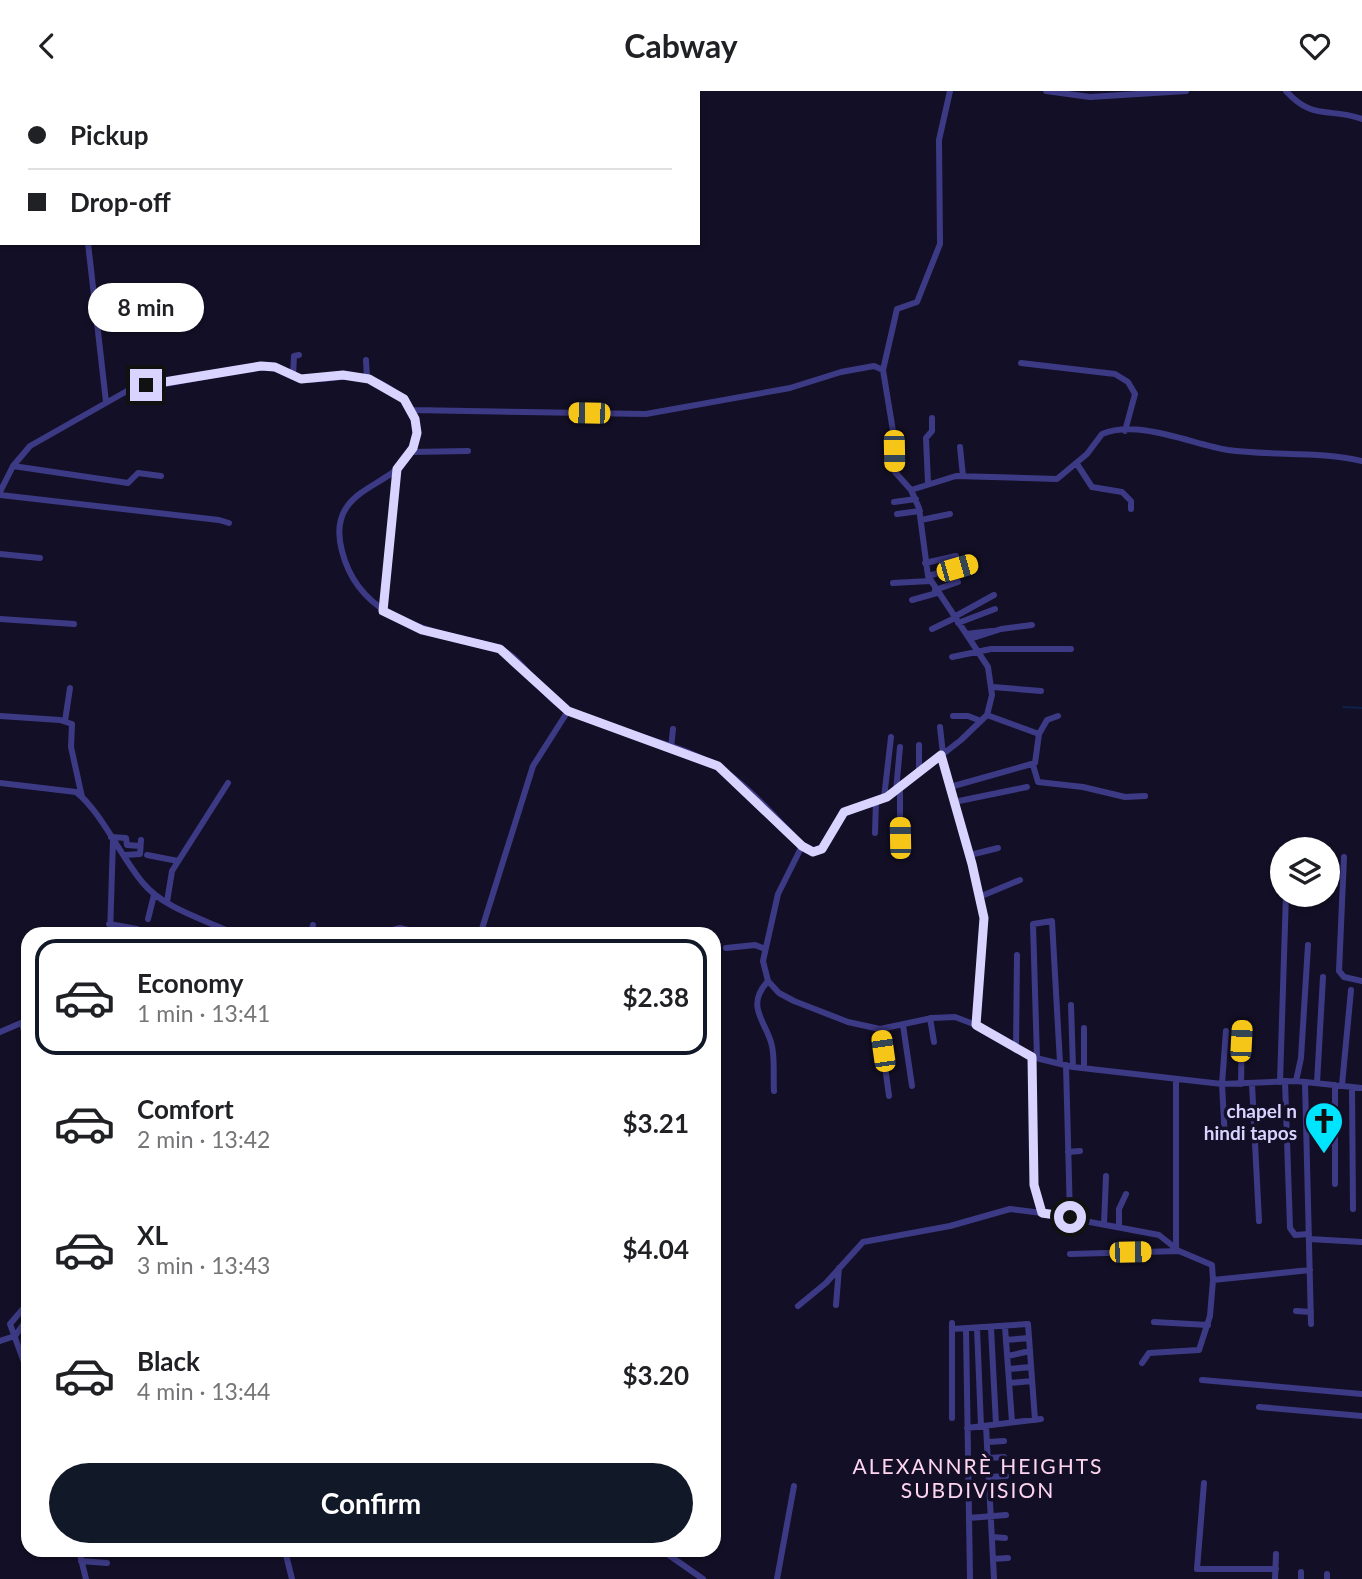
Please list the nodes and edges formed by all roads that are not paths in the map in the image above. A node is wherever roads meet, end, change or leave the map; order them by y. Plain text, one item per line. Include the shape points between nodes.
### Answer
1 (950, 91) edge
2 (1046, 91) edge
3 (1186, 91) edge
4 (1286, 91) edge
5 (1362, 119) edge
6 (88, 245) edge
7 (299, 355) dead end
8 (366, 361) dead end
9 (1021, 363) dead end
10 (883, 370) junction
11 (293, 376) junction
12 (367, 379) junction
13 (106, 402) junction
14 (412, 410) junction
15 (932, 418) dead end
16 (1125, 431) junction
17 (960, 447) dead end
18 (468, 451) dead end
19 (411, 452) junction
20 (1362, 461) edge
21 (1077, 464) junction
22 (13, 466) junction
23 (397, 469) junction
24 (161, 476) dead end
25 (963, 476) junction
26 (928, 483) junction
27 (911, 489) junction
28 (0, 494) edge
29 (916, 499) junction
30 (894, 502) dead end
31 (1131, 509) dead end
32 (920, 511) junction
33 (897, 514) dead end
34 (950, 515) dead end
35 (921, 520) junction
36 (229, 523) dead end
37 (0, 554) edge
38 (956, 556) dead end
39 (40, 558) dead end
40 (925, 563) junction
41 (971, 564) dead end
42 (929, 579) junction
43 (958, 582) dead end
44 (893, 583) dead end
45 (936, 592) junction
46 (994, 595) dead end
47 (912, 600) dead end
48 (995, 609) dead end
49 (383, 611) junction
50 (0, 618) edge
51 (956, 619) junction
52 (74, 624) dead end
53 (1032, 625) dead end
54 (932, 629) dead end
55 (968, 636) junction
56 (1071, 649) dead end
57 (979, 652) junction
58 (951, 657) dead end
59 (993, 687) junction
60 (70, 688) dead end
61 (1041, 691) dead end
62 (568, 711) junction
63 (987, 715) junction
64 (0, 716) edge
65 (953, 716) dead end
66 (1058, 716) dead end
67 (65, 721) junction
68 (981, 721) junction
69 (940, 727) dead end
70 (673, 729) dead end
71 (1039, 734) junction
72 (891, 737) dead end
73 (919, 745) dead end
74 (900, 747) dead end
75 (671, 748) junction
76 (942, 754) junction
77 (1033, 765) junction
78 (919, 772) junction
79 (0, 783) edge
80 (228, 783) dead end
81 (950, 787) junction
82 (1027, 787) dead end
83 (898, 789) junction
84 (82, 796) junction
85 (1145, 796) dead end
86 (880, 799) junction
87 (954, 802) junction
88 (874, 833) dead end
89 (900, 838) dead end
90 (112, 839) junction
91 (802, 846) junction
92 (998, 848) dead end
93 (149, 853) dead end
94 (125, 855) junction
95 (970, 855) junction
96 (1344, 857) dead end
97 (178, 861) junction
98 (1020, 880) dead end
99 (154, 895) junction
100 (979, 897) junction
101 (167, 902) junction
102 (1285, 907) edge
103 (109, 909) junction
104 (102, 916) dead end
105 (148, 919) dead end
106 (109, 924) junction
107 (109, 927) edge
108 (126, 927) edge
109 (220, 927) edge
110 (483, 927) edge
111 (1308, 945) dead end
112 (726, 948) dead end
113 (765, 949) junction
114 (1017, 955) dead end
115 (1323, 977) dead end
116 (768, 981) junction
117 (1362, 981) edge
118 (1350, 990) dead end
119 (1071, 1005) dead end
120 (930, 1019) junction
121 (21, 1023) edge
122 (903, 1025) junction
123 (976, 1025) junction
124 (1242, 1026) dead end
125 (1084, 1028) dead end
126 (880, 1029) junction
127 (1226, 1031) dead end
128 (0, 1032) edge
129 (934, 1042) dead end
130 (1016, 1050) junction
131 (1034, 1058) junction
132 (1067, 1065) junction
133 (1084, 1068) junction
134 (1176, 1080) junction
135 (1282, 1081) junction
136 (1296, 1081) junction
137 (1305, 1082) junction
138 (1317, 1083) junction
139 (1222, 1084) junction
140 (1241, 1084) junction
141 (1252, 1084) junction
142 (1339, 1085) junction
143 (912, 1086) dead end
144 (1352, 1087) junction
145 (1362, 1088) edge
146 (774, 1091) dead end
147 (889, 1096) dead end
148 (1225, 1140) dead end
149 (1080, 1151) dead end
150 (1068, 1152) junction
151 (1106, 1176) dead end
152 (1335, 1184) dead end
153 (1126, 1195) dead end
154 (1353, 1209) dead end
155 (1042, 1213) junction
156 (1070, 1217) junction
157 (1259, 1221) dead end
158 (1104, 1224) junction
159 (1119, 1226) junction
160 (1309, 1236) junction
161 (1362, 1242) edge
162 (1177, 1248) junction
163 (1070, 1254) dead end
164 (839, 1268) junction
165 (1310, 1270) junction
166 (1213, 1280) junction
167 (798, 1305) dead end
168 (836, 1305) dead end
169 (21, 1310) edge
170 (1296, 1311) dead end
171 (1311, 1312) junction
172 (1154, 1322) dead end
173 (1311, 1324) dead end
174 (1208, 1325) junction
175 (1005, 1327) junction
176 (2, 1328) dead end
177 (10, 1328) junction
178 (21, 1328) edge
179 (977, 1328) junction
180 (991, 1328) junction
181 (966, 1329) junction
182 (15, 1336) junction
183 (1029, 1339) junction
184 (1006, 1340) junction
185 (0, 1341) edge
186 (1030, 1351) junction
187 (21, 1353) edge
188 (1008, 1356) junction
189 (1142, 1363) dead end
190 (1031, 1367) junction
191 (1009, 1369) junction
192 (1202, 1380) dead end
193 (1032, 1381) junction
194 (1010, 1383) junction
195 (1362, 1394) edge
196 (1259, 1407) dead end
197 (967, 1413) junction
198 (1362, 1416) edge
199 (1012, 1422) junction
200 (996, 1424) junction
201 (984, 1426) junction
202 (967, 1428) junction
203 (1004, 1441) dead end
204 (988, 1442) junction
205 (1004, 1457) dead end
206 (989, 1458) junction
207 (1006, 1476) dead end
208 (990, 1477) junction
209 (1204, 1483) dead end
210 (794, 1486) dead end
211 (991, 1496) junction
212 (1007, 1496) dead end
213 (1006, 1515) dead end
214 (992, 1517) junction
215 (969, 1518) junction
216 (993, 1537) junction
217 (1005, 1538) dead end
218 (1276, 1554) dead end
219 (81, 1557) edge
220 (286, 1557) edge
221 (672, 1557) edge
222 (1008, 1558) dead end
223 (993, 1559) junction
224 (82, 1561) junction
225 (107, 1563) dead end
226 (1276, 1569) junction
227 (86, 1579) edge
228 (292, 1579) edge
229 (703, 1579) edge
230 (777, 1579) edge
231 (970, 1579) edge
232 (994, 1579) edge
233 (1275, 1579) edge

1 - 10 street via 939,140 939,248 917,302 897,309
2 - 3 street via 1090,97
4 - 5 street via 1310,111
6 - 13 street
7 - 11 street via 294,356
8 - 12 street
9 - 16 street via 1122,377 1135,394
10 - 14 street via 874,366 841,372 790,388 646,414
10 - 27 street via 895,472
11 - 12 street
11 - 13 street via 268,366 234,370 134,388
12 - 14 street via 398,394
13 - 22 street via 37,440
14 - 19 street via 417,433
15 - 26 street via 932,431 926,438
16 - 20 street via 1164,433 1226,450
16 - 21 street via 1102,434
17 - 25 street
18 - 19 street
19 - 23 street
21 - 25 street via 1049,480
21 - 31 street via 1092,487 1122,492 1131,501
22 - 24 street via 128,483 138,473
22 - 28 street
23 - 49 street
23 - 49 street via 355,497 345,512 341,536 351,574
25 - 26 street
26 - 27 street
27 - 29 street
28 - 36 street
29 - 30 street
29 - 32 street
32 - 33 street
32 - 35 street
34 - 35 street
35 - 40 street
37 - 39 street
38 - 40 street
40 - 42 street
41 - 42 street
42 - 44 street
42 - 45 street
43 - 45 street
45 - 47 street
45 - 51 street
46 - 51 street
48 - 51 street
49 - 62 street via 422,630 500,649
50 - 52 street
51 - 54 street
51 - 55 street
53 - 55 street
55 - 57 street
56 - 57 street via 1012,647
57 - 58 street
57 - 59 street
59 - 61 street
59 - 63 street
60 - 67 street
62 - 75 street
62 - 110 street via 536,758
63 - 68 street
63 - 71 street
64 - 67 street
65 - 68 street
66 - 71 street via 1047,720
67 - 84 street via 72,724 71,747
68 - 76 street
69 - 76 street
70 - 75 street
71 - 77 street
72 - 86 street
73 - 78 street
74 - 83 street
75 - 91 street via 722,769
76 - 78 street
76 - 81 street
77 - 81 street
77 - 85 street via 1038,782 1125,797
78 - 83 street
79 - 84 street via 66,789
80 - 97 street
81 - 87 street
82 - 87 street
83 - 86 street
83 - 89 street
84 - 90 street
86 - 88 street
86 - 91 street via 842,814 819,851
87 - 95 street
90 - 94 street
90 - 94 street via 126,838 127,845 141,843 139,855
90 - 103 street
91 - 113 street via 778,894
92 - 95 street
93 - 97 street
94 - 99 street
95 - 100 street
96 - 117 street via 1339,971 1344,977
97 - 101 street
98 - 100 street
99 - 101 street
99 - 105 street
100 - 123 street via 984,921
101 - 109 street
102 - 135 street via 1279,1038
103 - 104 street
103 - 106 street
106 - 107 street
106 - 108 street
111 - 136 street
112 - 113 street
113 - 116 street
114 - 130 street
115 - 138 street
116 - 126 street via 794,1001
116 - 146 street via 758,996 761,1025 772,1046
118 - 142 street
119 - 132 street
120 - 122 street
120 - 123 street via 955,1017
120 - 129 street
121 - 128 street
122 - 126 street
122 - 143 street
123 - 130 street
124 - 140 street
125 - 133 street
126 - 147 street
127 - 139 street
130 - 131 street
131 - 132 street
131 - 132 street via 1033,924 1052,921
131 - 155 street via 1034,1185
132 - 133 street
132 - 150 street
133 - 134 street
134 - 139 street
134 - 162 street
135 - 136 street
135 - 141 street
135 - 160 street via 1290,1228 1296,1235
136 - 137 street
137 - 138 street
137 - 160 street
138 - 142 street
139 - 140 street
139 - 148 street
140 - 141 street
141 - 157 street
142 - 144 street
142 - 152 street
144 - 145 street
144 - 154 street
149 - 150 street
150 - 156 street
151 - 158 street
153 - 159 street
155 - 156 street
155 - 164 street via 1010,1209 950,1226 866,1241
156 - 158 street
158 - 159 street
159 - 162 street via 1163,1236
160 - 161 street
160 - 165 street
162 - 163 street
162 - 166 street via 1212,1265
164 - 167 street
164 - 168 street
165 - 166 street
165 - 171 street
166 - 174 street
169 - 177 street
170 - 171 street
171 - 173 street
172 - 174 street
174 - 189 street via 1199,1350 1149,1353
175 - 180 street
175 - 183 street via 1028,1324
175 - 184 street
176 - 177 street
177 - 182 street
178 - 182 street
179 - 180 street
179 - 181 street
179 - 201 street
180 - 200 street
181 - 197 street
181 - 197 street via 952,1326 952,1415
182 - 185 street
182 - 187 street
183 - 184 street
183 - 186 street
184 - 188 street
186 - 188 street
186 - 190 street
188 - 191 street
190 - 191 street
190 - 193 street
191 - 194 street
192 - 195 street
193 - 194 street
193 - 199 street via 1038,1419
194 - 199 street
196 - 198 street
197 - 202 street
199 - 200 street
200 - 201 street
201 - 202 street
201 - 204 street
202 - 215 street
203 - 204 street
204 - 206 street
205 - 206 street
206 - 208 street
207 - 208 street
208 - 211 street
209 - 226 street via 1197,1569
210 - 230 street
211 - 212 street
211 - 214 street
213 - 214 street
214 - 215 street
214 - 216 street
215 - 231 street
216 - 217 street
216 - 223 street
218 - 226 street
219 - 224 street
220 - 228 street
221 - 229 street
222 - 223 street
223 - 232 street
224 - 225 street
224 - 227 street
226 - 233 street

